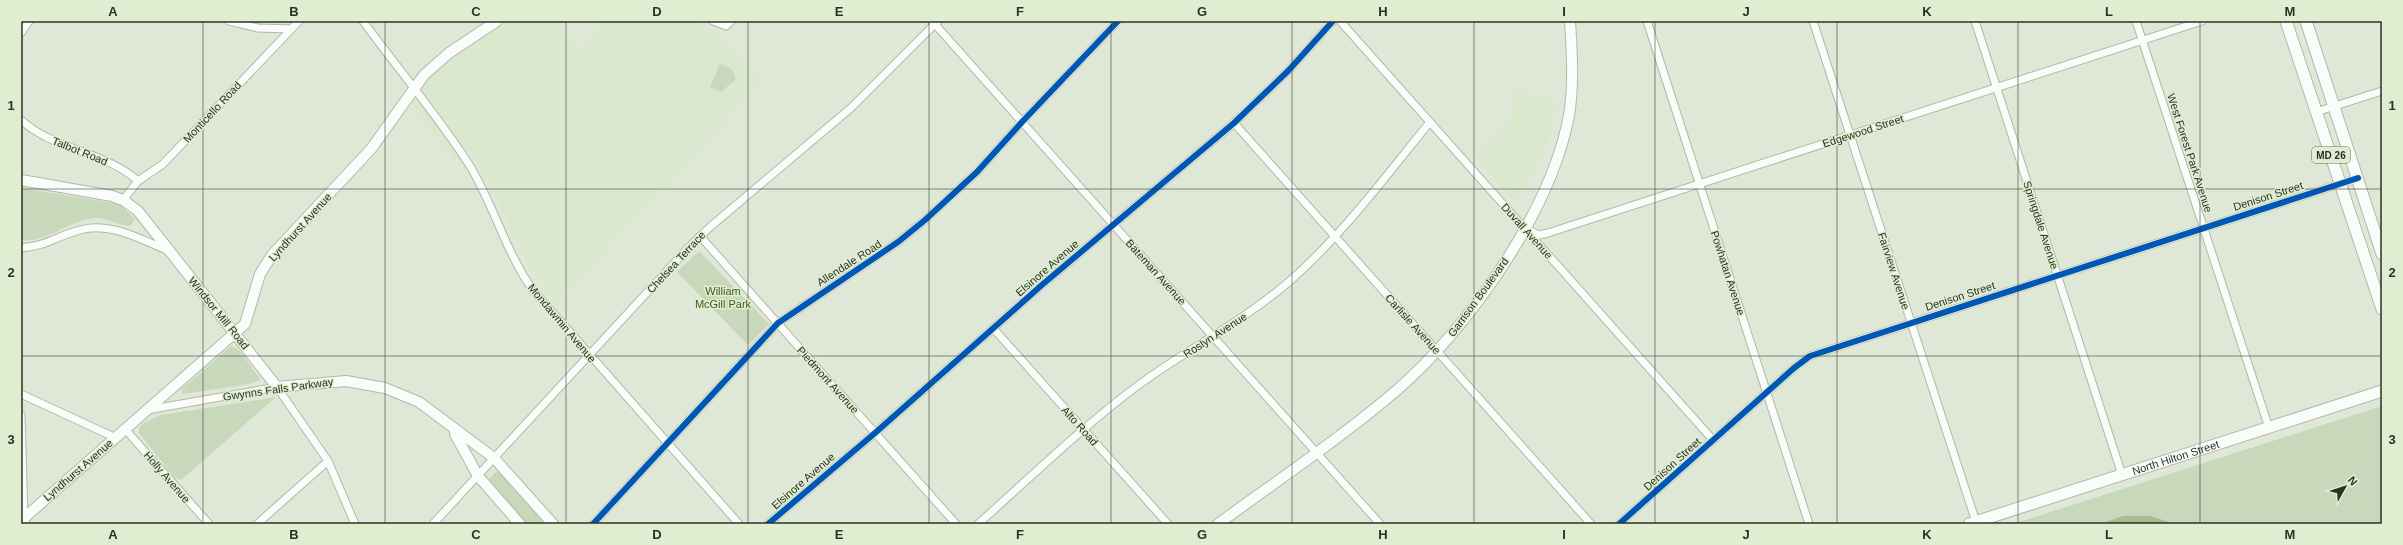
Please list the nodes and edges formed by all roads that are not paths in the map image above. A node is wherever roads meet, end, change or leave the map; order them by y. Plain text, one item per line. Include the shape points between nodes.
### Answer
1 (29, 21) edge
2 (229, 21) edge
3 (299, 21) edge
4 (363, 21) edge
5 (498, 21) edge
6 (714, 21) edge
7 (1118, 21) edge
8 (1333, 21) edge
9 (1340, 21) edge
10 (1570, 21) edge
11 (1647, 21) edge
12 (1813, 21) edge
13 (1975, 21) edge
14 (2136, 21) edge
15 (2202, 21) edge
16 (2286, 21) edge
17 (2306, 21) edge
18 (935, 22) edge
19 (729, 24) edge
20 (291, 29) junction
21 (21, 33) edge
22 (2143, 40) junction
23 (413, 88) junction
24 (1996, 88) junction
25 (2382, 91) edge
26 (2334, 106) junction
27 (2316, 112) junction
28 (21, 120) edge
29 (1022, 122) junction
30 (1430, 122) junction
31 (1234, 123) junction
32 (1850, 135) junction
33 (2358, 178) junction
34 (21, 180) edge
35 (138, 181) junction
36 (2340, 183) junction
37 (1700, 184) junction
38 (123, 200) junction
39 (1113, 224) junction
40 (1524, 228) junction
41 (2204, 228) junction
42 (700, 236) junction
43 (1335, 236) junction
44 (21, 248) edge
45 (169, 251) junction
46 (2382, 254) edge
47 (2057, 275) junction
48 (2382, 309) edge
49 (778, 323) junction
50 (1911, 323) junction
51 (993, 328) junction
52 (235, 333) junction
53 (1213, 337) junction
54 (1437, 352) junction
55 (589, 355) junction
56 (277, 387) junction
57 (2382, 392) edge
58 (1766, 393) junction
59 (21, 394) edge
60 (147, 410) junction
61 (21, 415) edge
62 (448, 424) junction
63 (2269, 428) junction
64 (125, 429) junction
65 (1084, 430) junction
66 (875, 433) junction
67 (116, 438) junction
68 (1713, 440) junction
69 (667, 442) junction
70 (1315, 452) junction
71 (494, 458) junction
72 (328, 461) junction
73 (2122, 475) junction
74 (478, 476) junction
75 (24, 521) edge
76 (1972, 523) edge
77 (209, 524) edge
78 (257, 524) edge
79 (355, 524) edge
80 (433, 524) edge
81 (520, 524) edge
82 (553, 524) edge
83 (593, 524) edge
84 (739, 524) edge
85 (768, 524) edge
86 (956, 524) edge
87 (978, 524) edge
88 (1168, 524) edge
89 (1218, 524) edge
90 (1380, 524) edge
91 (1591, 524) edge
92 (1620, 524) edge
93 (1809, 524) edge

1 - 21 street
2 - 20 street via 258,28
3 - 20 street, Monticello Road
4 - 23 street, Mondawmin Avenue
5 - 23 main road, Lyndhurst Avenue via 435,64
6 - 19 street
7 - 29 street, Allendale Road
8 - 31 street, Elsinore Avenue
9 - 30 street, Duvall Avenue
10 - 40 main road, Garrison Boulevard via 1573,76 1564,135 1547,183
11 - 37 street, Powhatan Avenue
12 - 32 street, Fairview Avenue
13 - 24 street, Springdale Avenue
14 - 22 street, West Forest Park Avenue
15 - 22 street, Edgewood Street
16 - 27 main road, MD 26
17 - 26 main road, MD 26
18 - 29 street, Bateman Avenue
18 - 42 street, Chelsea Terrace via 852,107
20 - 35 street, Monticello Road via 163,164
22 - 24 street, Edgewood Street
22 - 41 street, West Forest Park Avenue
23 - 52 main road, Lyndhurst Avenue via 375,144 265,264 245,324
23 - 55 street, Mondawmin Avenue via 469,166 519,270 545,306
24 - 32 street, Edgewood Street
24 - 47 street, Springdale Avenue
25 - 26 street
26 - 27 street
26 - 33 main road, MD 26
27 - 36 main road, MD 26
28 - 35 street, Talbot Road via 62,146 120,167
29 - 39 street, Bateman Avenue
29 - 49 street, Allendale Road via 977,172 925,220 898,242
30 - 40 street, Duvall Avenue
30 - 43 street, Roslyn Avenue
31 - 39 street, Elsinore Avenue via 1174,176
31 - 43 street, Carlisle Avenue
32 - 37 street, Edgewood Street
32 - 50 street, Fairview Avenue
33 - 36 street, Denison Street
33 - 46 main road, MD 26
34 - 38 main road, Windsor Mill Road
35 - 38 street, Monticello Road
36 - 41 street, Denison Street
36 - 48 main road, MD 26
37 - 40 street, Edgewood Street via 1539,235
37 - 58 street, Powhatan Avenue
38 - 45 main road, Windsor Mill Road via 138,211
39 - 51 street, Elsinore Avenue
39 - 53 street, Bateman Avenue
40 - 54 main road, Garrison Boulevard via 1482,296
40 - 68 street, Duvall Avenue
41 - 47 street, Denison Street
41 - 63 street, West Forest Park Avenue
42 - 49 street, Piedmont Avenue
42 - 55 street, Chelsea Terrace
43 - 53 street, Roslyn Avenue via 1271,297
43 - 54 street, Carlisle Avenue
44 - 45 street via 46,244 80,230 93,228 126,233
45 - 52 main road, Windsor Mill Road
47 - 50 street, Denison Street
47 - 73 street, Springdale Avenue
49 - 66 street, Piedmont Avenue
49 - 69 street, Allendale Road
50 - 58 street, Denison Street via 1810,356
50 - 76 street, Fairview Avenue
51 - 65 street, Alto Road
51 - 66 street, Elsinore Avenue
52 - 56 main road, Windsor Mill Road
52 - 60 main road, Lyndhurst Avenue
53 - 65 street, Roslyn Avenue via 1142,383
53 - 70 street, Bateman Avenue
54 - 70 main road, Garrison Boulevard via 1398,389
54 - 91 street, Carlisle Avenue
55 - 69 street, Mondawmin Avenue
55 - 71 street, Chelsea Terrace
56 - 60 street, Gwynns Falls Parkway
56 - 62 main road, Gwynns Falls Parkway via 346,381 368,384 419,402
56 - 72 street, Windsor Mill Road
57 - 63 main road, North Hilton Street
58 - 68 street, Denison Street
58 - 93 street, Powhatan Avenue
59 - 67 street
60 - 64 main road, Lyndhurst Avenue
61 - 75 street
62 - 71 main road, Gwynns Falls Parkway
62 - 74 main road, Gwynns Falls Parkway via 461,442
63 - 73 main road, North Hilton Street
64 - 67 main road, Lyndhurst Avenue
64 - 77 street, Holly Avenue
65 - 87 street, Roslyn Avenue
65 - 88 street, Alto Road
66 - 85 street, Elsinore Avenue
66 - 86 street, Piedmont Avenue
67 - 75 main road, Lyndhurst Avenue
68 - 92 street, Denison Street
69 - 83 street, Allendale Road
69 - 84 street, Mondawmin Avenue
70 - 89 main road, Garrison Boulevard
70 - 90 street, Bateman Avenue
71 - 74 street, Chelsea Terrace
71 - 82 main road, Gwynns Falls Parkway
72 - 78 street
72 - 79 street, Windsor Mill Road
73 - 76 main road, North Hilton Street
74 - 80 street, Chelsea Terrace
74 - 81 main road, Gwynns Falls Parkway

